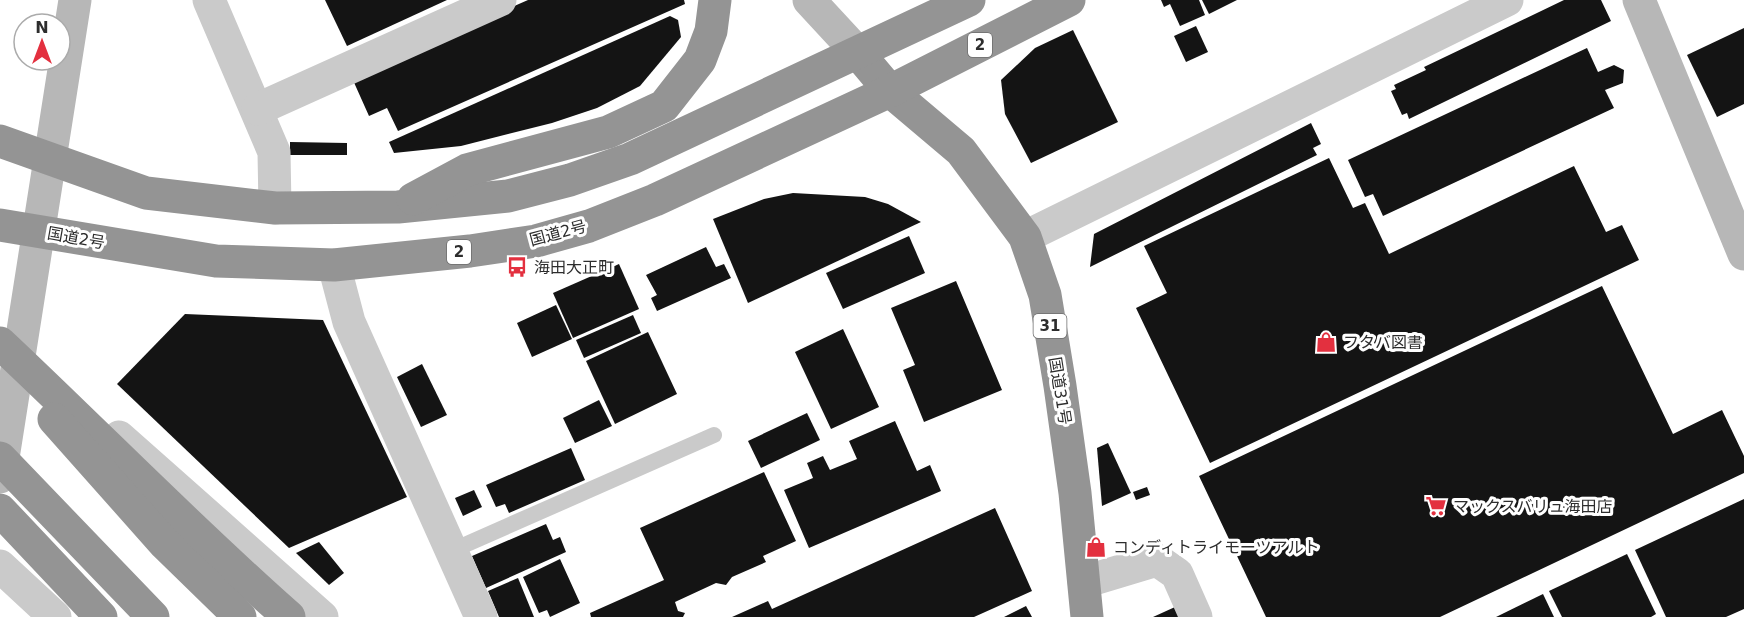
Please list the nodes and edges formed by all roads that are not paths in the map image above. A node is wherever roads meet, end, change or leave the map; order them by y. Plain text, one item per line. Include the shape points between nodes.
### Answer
1 (75, 0) edge
2 (209, 0) edge
3 (500, 0) edge
4 (715, 0) edge
5 (809, 0) edge
6 (969, 0) edge
7 (1069, 0) edge
8 (1507, 0) edge
9 (1639, 0) edge
10 (858, 53) junction
11 (890, 91) junction
12 (258, 109) junction
13 (0, 141) edge
14 (51, 161) junction
15 (398, 207) junction
16 (275, 208) junction
17 (0, 225) edge
18 (39, 232) junction
19 (1025, 237) junction
20 (1744, 254) edge
21 (334, 265) junction
22 (6, 349) edge
23 (714, 435) dead end
24 (0, 458) edge
25 (0, 477) edge
26 (0, 510) edge
27 (451, 551) junction
28 (0, 566) edge
29 (1084, 582) junction
30 (55, 617) edge
31 (101, 617) edge
32 (153, 617) edge
33 (240, 617) edge
34 (289, 617) edge
35 (322, 617) edge
36 (481, 617) edge
37 (1087, 617) edge
38 (1196, 617) edge

1 - 14 street
2 - 12 street
3 - 12 street
4 - 15 highway via 711,31 700,60 664,106 608,132 467,170
5 - 10 street
6 - 10 highway
7 - 11 highway, 国道2号 / 2
8 - 19 street
9 - 20 street
10 - 11 highway, 国道31号 / 31
10 - 15 highway via 630,159 570,180 508,196
11 - 19 highway, 国道31号 / 31 via 961,151
11 - 21 highway, 国道2号 / 2 via 655,200 589,226 536,241
12 - 16 street via 274,152
13 - 14 highway
14 - 16 highway via 146,193
14 - 18 street
15 - 16 highway
17 - 18 highway, 国道2号 / 2
18 - 21 highway, 国道2号 / 2 via 216,261
18 - 22 street
19 - 29 highway, 国道31号 / 31 via 1045,295
21 - 27 street via 349,322
22 - 25 street
22 - 33 highway, bridge via 165,544
22 - 34 highway, bridge via 104,440 209,547
22 - 35 street
23 - 27 lane
24 - 32 highway, bridge
26 - 31 highway
27 - 36 street
28 - 30 street
29 - 37 highway, 国道31号 / 31
29 - 38 street via 1157,560 1177,574

